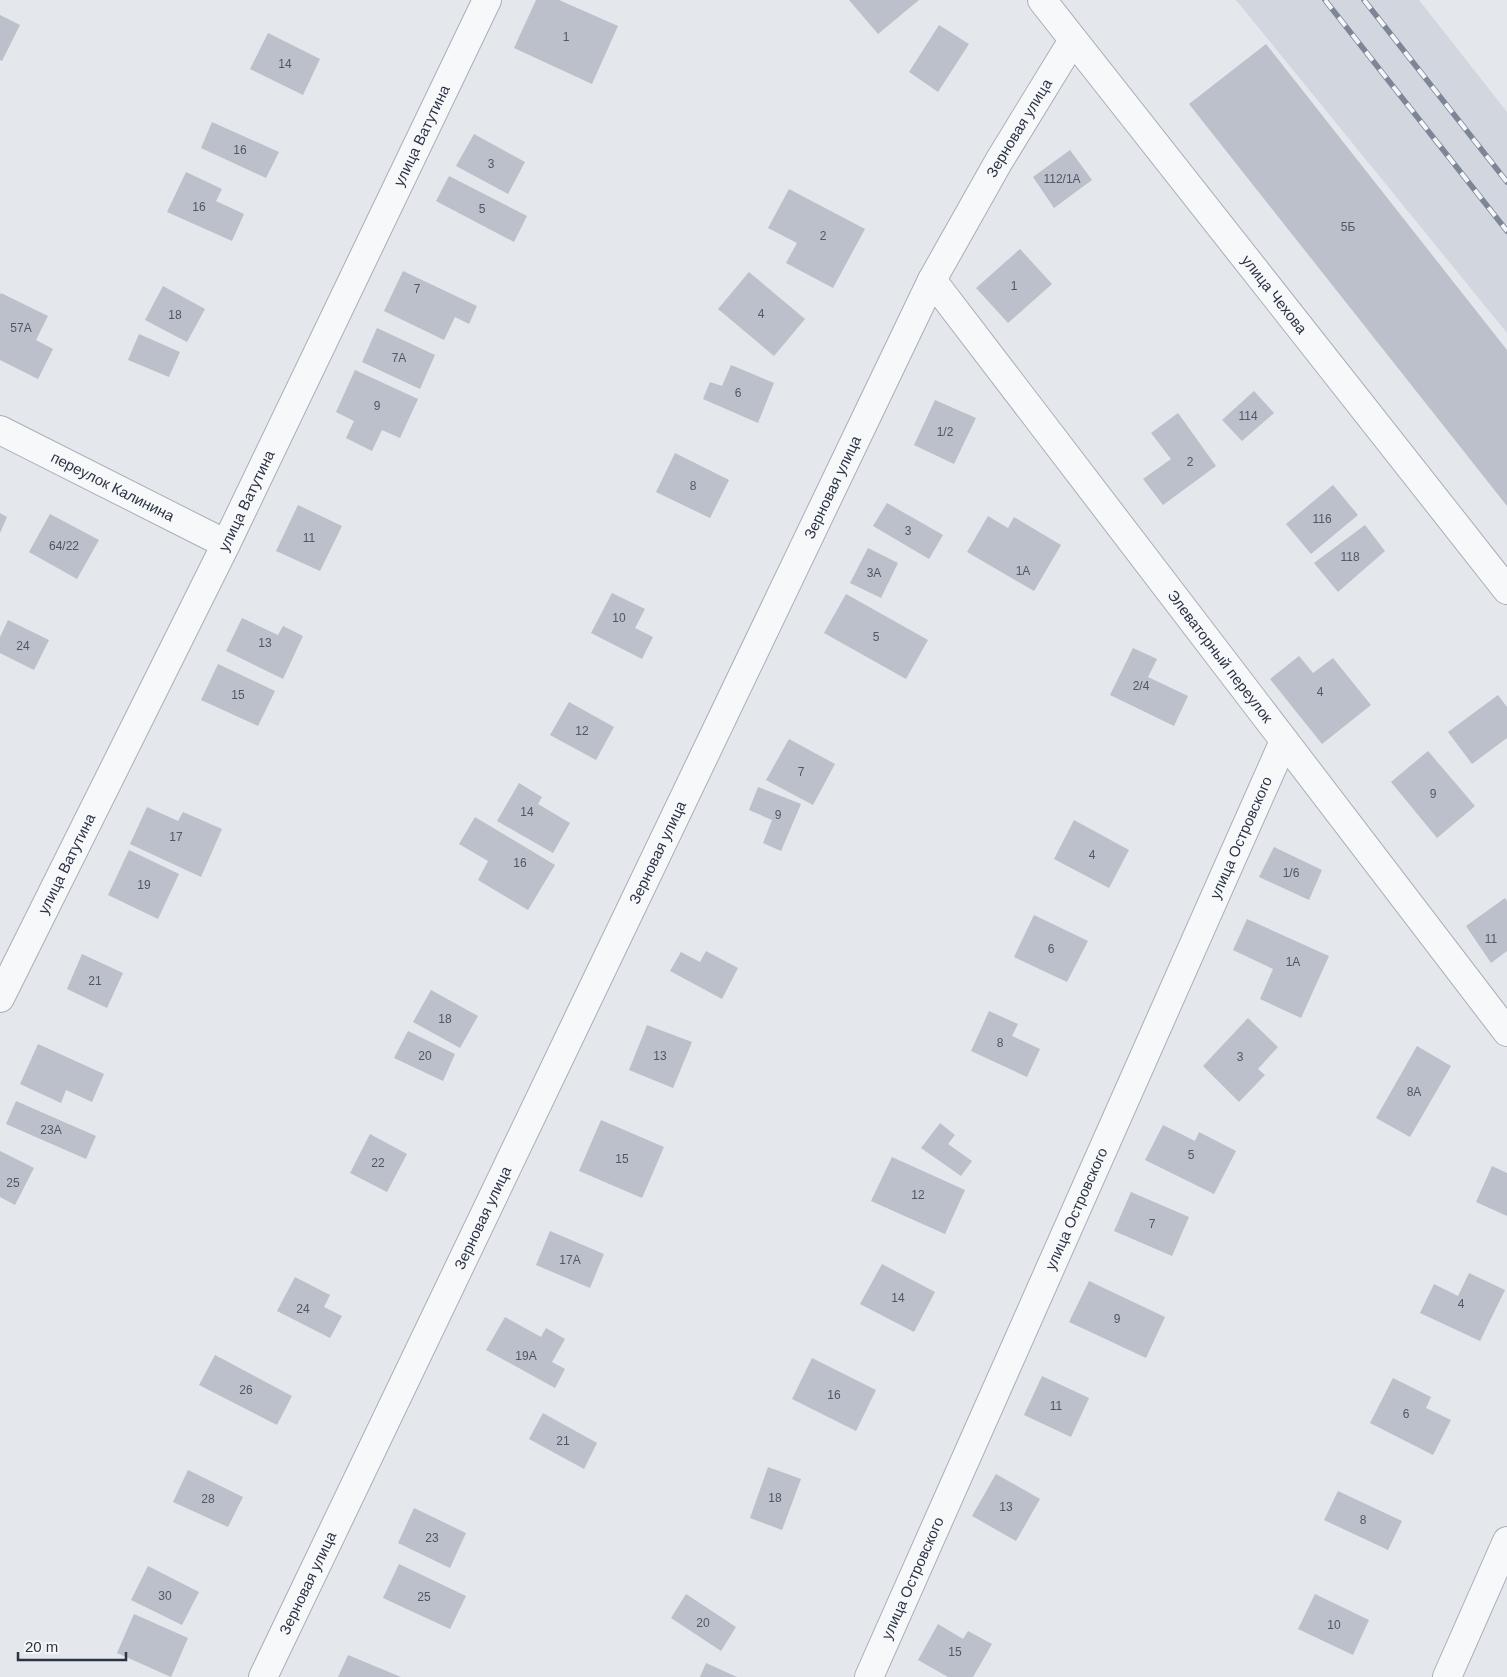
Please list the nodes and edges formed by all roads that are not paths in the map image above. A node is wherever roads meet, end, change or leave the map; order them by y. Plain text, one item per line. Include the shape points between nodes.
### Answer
1 (486, 0) edge
2 (1042, 0) edge
3 (1073, 40) junction
4 (932, 280) junction
5 (0, 430) edge
6 (226, 544) junction
7 (1507, 590) edge
8 (1284, 741) junction
9 (0, 998) edge
10 (1507, 1032) edge
11 (1507, 1541) edge
12 (263, 1677) edge
13 (869, 1677) edge
14 (1447, 1677) edge

1 - 6 street, улица Ватутина
2 - 3 street, улица Чехова
3 - 4 street, Зерновая улица via 999,161
3 - 7 street, улица Чехова
4 - 8 street, Элеваторный переулок
4 - 12 street, Зерновая улица
5 - 6 street, переулок Калинина
6 - 9 street, улица Ватутина
8 - 10 street, Элеваторный переулок
8 - 13 street, улица Островского
11 - 14 street

